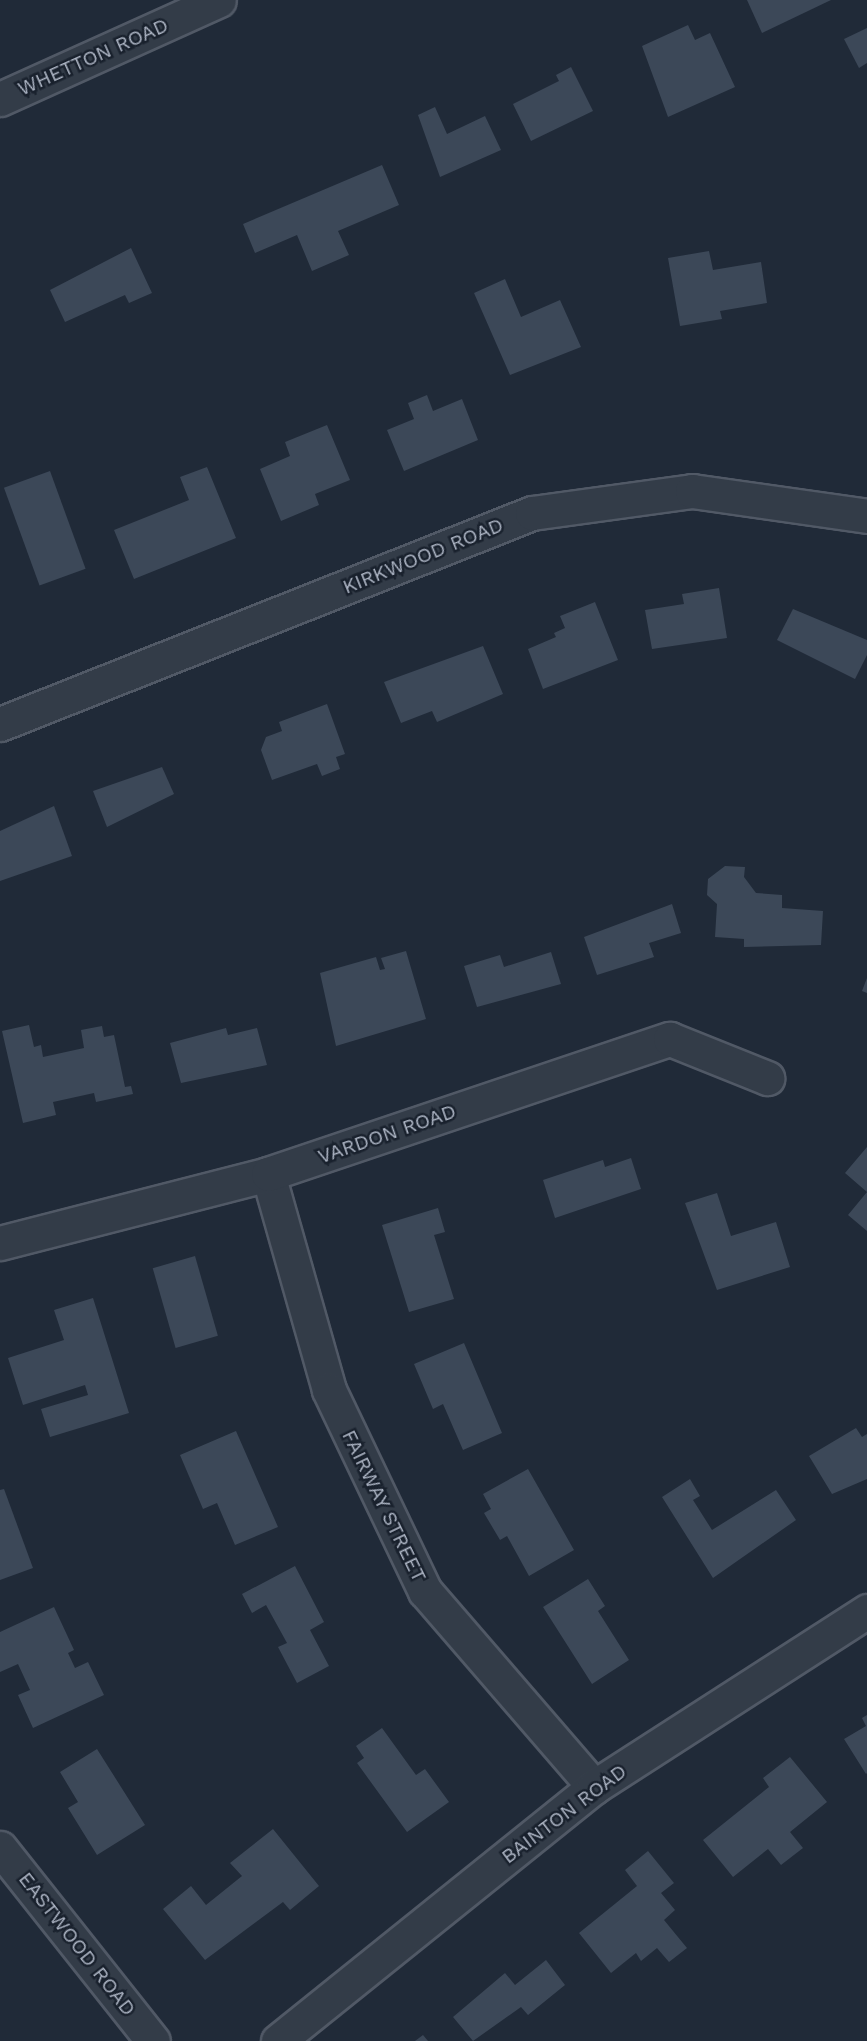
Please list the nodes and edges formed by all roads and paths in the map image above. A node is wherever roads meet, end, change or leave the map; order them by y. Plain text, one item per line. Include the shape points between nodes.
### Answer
1 (219, 0) edge
2 (0, 99) edge
3 (867, 516) edge
4 (0, 724) edge
5 (767, 1078) dead end
6 (268, 1174) junction
7 (0, 1243) edge
8 (867, 1611) edge
9 (594, 1787) junction
10 (0, 1848) edge
11 (153, 2041) edge
12 (278, 2041) edge

1 - 2 street, WHETTON ROAD
3 - 4 street, KIRKWOOD ROAD via 692,491 532,513
5 - 6 street, VARDON ROAD via 670,1039
6 - 7 street, VARDON ROAD
6 - 9 street, FAIRWAY STREET via 329,1390 425,1591
8 - 9 street, BAINTON ROAD
9 - 12 street, BAINTON ROAD
10 - 11 street, EASTWOOD ROAD

